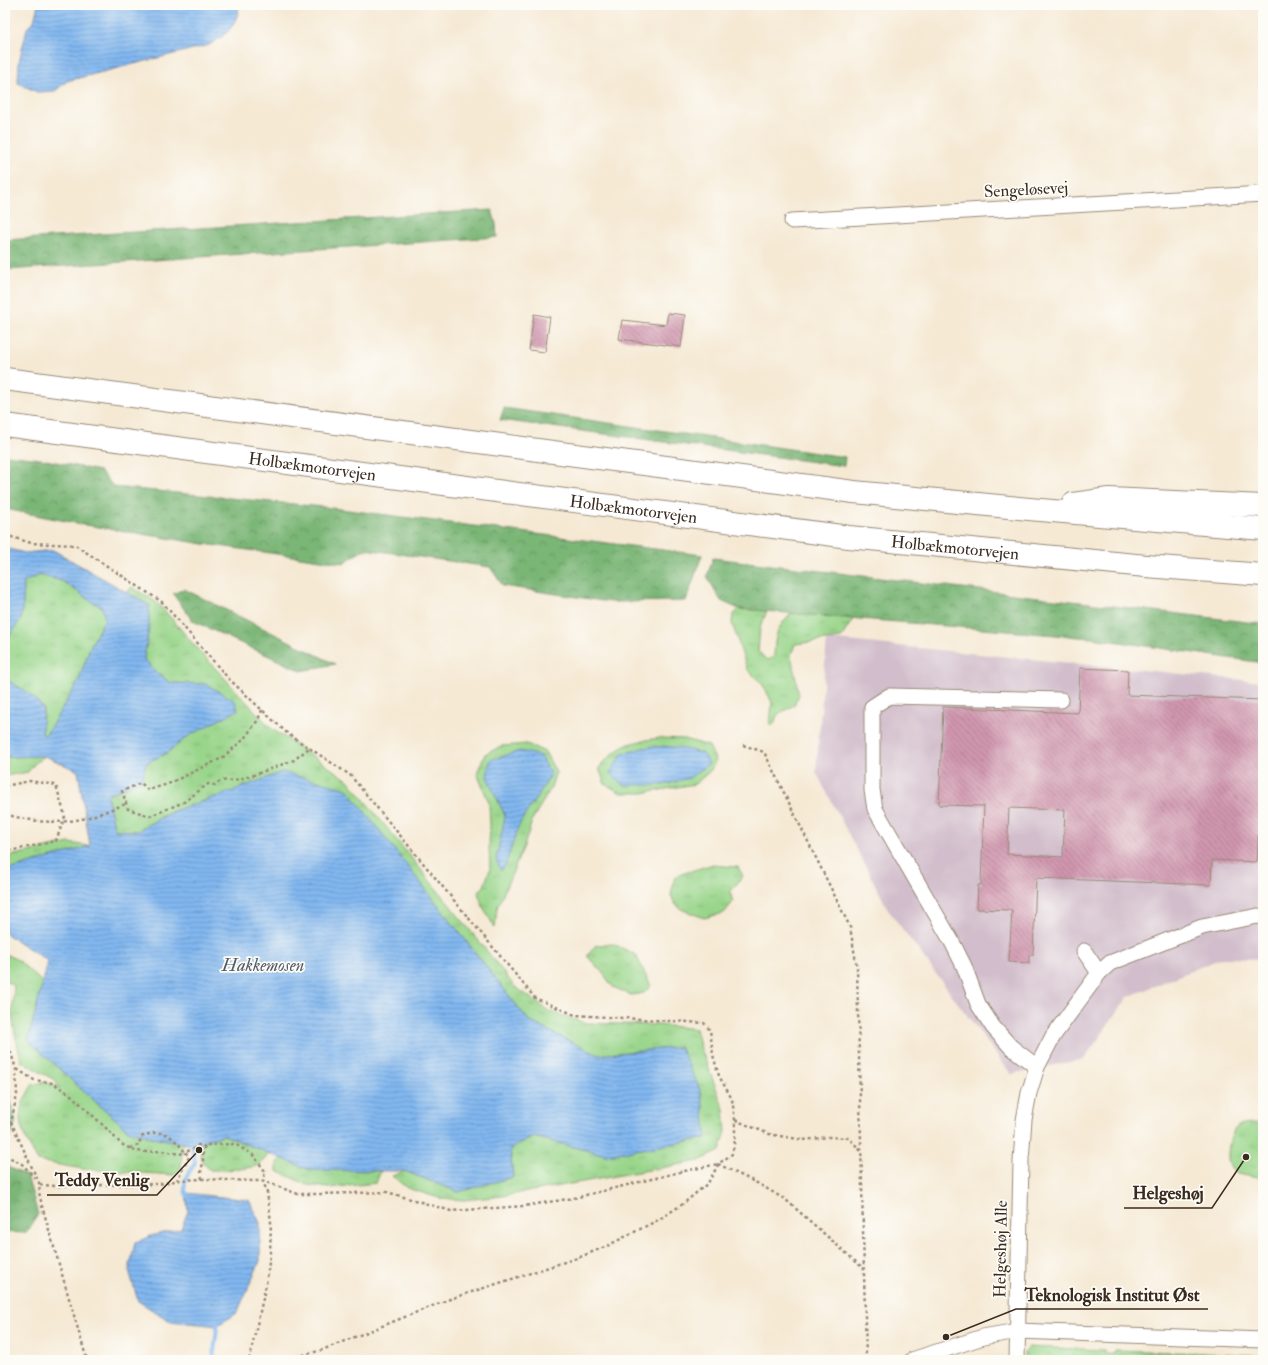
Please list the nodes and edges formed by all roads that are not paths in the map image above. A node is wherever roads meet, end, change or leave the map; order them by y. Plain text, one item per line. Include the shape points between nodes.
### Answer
1 (1263, 194) edge
2 (792, 221) dead end
3 (5, 379) edge
4 (5, 425) edge
5 (1263, 506) edge
6 (1029, 509) junction
7 (1263, 529) edge
8 (1258, 577) edge
9 (1061, 700) dead end
10 (1263, 917) edge
11 (1084, 951) dead end
12 (1099, 973) junction
13 (1037, 1067) junction
14 (1017, 1331) junction
15 (1263, 1340) edge
16 (912, 1360) edge
17 (1017, 1360) edge

1 - 2 street, Sengeløsevej
3 - 6 highway via 854,492
4 - 8 highway, Holbækmotorvejen via 849,537
5 - 6 highway via 1109,499
6 - 7 highway
9 - 13 street via 889,696 872,707 872,790 875,809 952,942 978,1004 993,1027 1012,1047
10 - 12 street, Helgeshøj Alle via 1202,927 1110,962
11 - 12 street
12 - 13 street, Helgeshøj Alle via 1053,1036
13 - 14 street, Helgeshøj Alle via 1024,1120
14 - 15 street
14 - 16 street via 983,1337
14 - 17 street, Helgeshøj Alle

